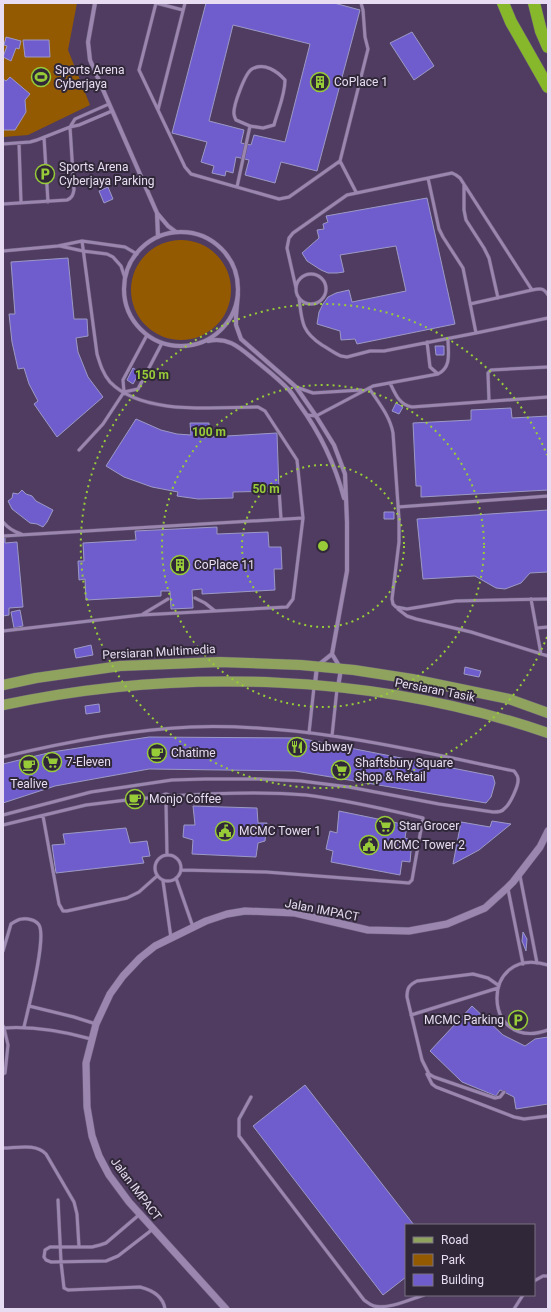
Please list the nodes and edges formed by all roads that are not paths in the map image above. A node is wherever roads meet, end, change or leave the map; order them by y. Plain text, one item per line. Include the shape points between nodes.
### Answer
1 (95, 3) edge
2 (156, 3) edge
3 (185, 3) edge
4 (361, 3) edge
5 (503, 3) edge
6 (534, 3) edge
7 (183, 10) junction
8 (548, 47) edge
9 (548, 87) edge
10 (109, 104) junction
11 (158, 110) junction
12 (112, 111) junction
13 (250, 126) junction
14 (70, 127) junction
15 (44, 137) junction
16 (19, 143) junction
17 (3, 144) edge
18 (340, 161) junction
19 (428, 178) junction
20 (464, 185) junction
21 (236, 187) junction
22 (356, 192) junction
23 (48, 202) junction
24 (21, 203) junction
25 (3, 204) edge
26 (157, 213) junction
27 (176, 232) junction
28 (158, 237) junction
29 (82, 241) junction
30 (58, 246) junction
31 (83, 251) junction
32 (3, 252) edge
33 (137, 254) junction
34 (125, 278) junction
35 (296, 288) junction
36 (532, 290) junction
37 (238, 294) junction
38 (548, 295) edge
39 (299, 298) junction
40 (498, 298) junction
41 (470, 304) junction
42 (548, 318) edge
43 (476, 333) junction
44 (147, 335) junction
45 (448, 338) junction
46 (426, 342) junction
47 (162, 343) junction
48 (200, 343) junction
49 (548, 367) edge
50 (438, 374) junction
51 (390, 382) junction
52 (296, 387) junction
53 (369, 388) junction
54 (363, 390) junction
55 (124, 392) junction
56 (548, 397) edge
57 (489, 401) junction
58 (307, 415) junction
59 (316, 416) junction
60 (79, 450) dead end
61 (279, 489) dead end
62 (548, 496) edge
63 (346, 504) junction
64 (398, 507) junction
65 (304, 518) junction
66 (281, 519) junction
67 (3, 522) edge
68 (24, 535) junction
69 (3, 536) edge
70 (195, 598) dead end
71 (548, 598) edge
72 (168, 599) dead end
73 (532, 599) junction
74 (396, 607) junction
75 (215, 611) junction
76 (142, 615) junction
77 (548, 627) edge
78 (537, 628) junction
79 (3, 631) edge
80 (332, 654) junction
81 (541, 654) junction
82 (548, 656) edge
83 (317, 666) junction
84 (341, 669) junction
85 (3, 685) edge
86 (315, 685) junction
87 (338, 687) junction
88 (3, 705) edge
89 (548, 713) edge
90 (309, 733) junction
91 (548, 733) edge
92 (332, 736) junction
93 (3, 757) edge
94 (169, 796) junction
95 (162, 797) junction
96 (166, 802) junction
97 (3, 815) edge
98 (44, 816) junction
99 (3, 825) edge
100 (548, 831) edge
101 (167, 855) junction
102 (181, 870) junction
103 (519, 874) junction
104 (157, 876) junction
105 (176, 878) junction
106 (164, 881) junction
107 (507, 888) junction
108 (193, 927) junction
109 (171, 938) junction
110 (3, 951) edge
111 (537, 963) junction
112 (523, 964) junction
113 (548, 966) edge
114 (498, 986) junction
115 (29, 1006) junction
116 (411, 1015) junction
117 (96, 1024) junction
118 (24, 1026) junction
119 (4, 1027) edge
120 (548, 1030) edge
121 (91, 1039) junction
122 (425, 1068) junction
123 (3, 1074) edge
124 (504, 1092) dead end
125 (251, 1097) dead end
126 (548, 1116) edge
127 (3, 1148) edge
128 (58, 1200) dead end
129 (140, 1214) junction
130 (153, 1229) junction
131 (60, 1247) junction
132 (79, 1247) junction
133 (61, 1262) junction
134 (548, 1276) edge
135 (535, 1280) edge
136 (421, 1296) edge
137 (521, 1296) edge
138 (165, 1309) edge
139 (226, 1309) edge
140 (514, 1309) edge

1 - 10 street via 88,51
2 - 7 lane
2 - 11 lane via 139,70
3 - 7 lane
4 - 18 lane via 364,37 368,49
5 - 9 highway
6 - 8 highway
7 - 11 lane
10 - 12 street
10 - 14 lane via 75,119
11 - 21 lane via 191,174
12 - 14 lane
12 - 26 street
13 - 13 lane via 236,120 234,114 239,92 251,69 269,68 285,80 274,125 263,128
13 - 21 lane
14 - 15 lane
14 - 23 lane via 73,196 67,200
15 - 16 lane
15 - 23 lane
16 - 17 lane
16 - 24 lane
18 - 21 lane via 289,197 279,198
18 - 22 lane
19 - 20 lane via 452,173
19 - 22 lane
19 - 41 lane via 439,229 463,268
20 - 36 lane
20 - 40 lane via 466,220 489,258
22 - 35 lane via 347,195 289,238 287,248
23 - 24 lane
24 - 25 lane
26 - 27 street
26 - 28 street
27 - 28 street
27 - 37 street via 203,236 222,249 234,268
28 - 33 street
29 - 30 lane
29 - 31 lane
29 - 33 lane via 125,247
30 - 31 lane
30 - 32 lane
31 - 34 lane via 113,256 121,266
31 - 55 lane via 97,354 106,376
33 - 34 street
34 - 44 street via 124,294 128,309 132,319
35 - 39 lane
35 - 39 lane via 300,279 307,275 316,275 325,285 325,294 315,303 306,303
36 - 38 lane via 542,289
36 - 40 lane
37 - 48 street via 233,313 223,328
37 - 52 street via 236,325 241,339
39 - 46 lane via 304,326 311,338 341,356 384,351
40 - 41 lane
41 - 43 lane
42 - 43 lane
43 - 45 lane
44 - 47 street
44 - 55 lane via 123,380
45 - 46 lane
45 - 50 lane via 448,361 446,367
46 - 50 lane via 430,367
47 - 48 street via 184,346
47 - 55 lane via 138,389
48 - 58 street via 220,340 238,346 289,390
49 - 57 lane via 491,370 488,373
50 - 51 lane
51 - 53 lane
51 - 57 lane via 398,400 407,406
52 - 54 lane via 313,393
52 - 59 street
53 - 54 lane
53 - 64 lane via 391,425
54 - 59 lane
55 - 60 lane via 103,424
55 - 65 lane via 155,405 258,407 265,411 297,460
56 - 57 lane
58 - 59 lane
58 - 63 street via 326,448
59 - 63 street via 334,445 345,474
61 - 66 lane
62 - 64 lane
63 - 80 street via 347,571
64 - 74 lane via 399,542 392,599
65 - 66 lane
65 - 75 lane via 293,599 290,604 287,607
66 - 68 lane
67 - 68 lane via 12,531
68 - 69 lane
70 - 75 lane
71 - 73 lane
72 - 76 lane
73 - 74 lane via 456,601 402,609
73 - 78 lane
74 - 81 lane via 407,616 416,619 471,632
75 - 76 lane
76 - 79 lane
77 - 78 lane
78 - 81 lane
80 - 83 street
80 - 84 street
81 - 82 lane
83 - 84 main road, Persiaran Tasik
83 - 85 main road, Persiaran Multimedia via 219,662 120,666
83 - 86 street
84 - 87 street
84 - 89 main road, Persiaran Tasik via 468,690 509,699
86 - 87 main road, Persiaran Tasik
86 - 88 main road via 234,681 130,686
86 - 90 lane
87 - 91 main road, Persiaran Tasik via 473,711
87 - 92 lane
90 - 92 lane
90 - 93 lane via 224,727 146,730 74,741
92 - 97 lane via 514,771 518,775 517,786 506,808 493,812 301,781 172,780 91,792
94 - 95 lane via 165,794
94 - 96 lane
94 - 102 lane via 231,792 306,796 366,805 423,818 412,880 409,883 266,872
95 - 96 lane
95 - 98 lane via 86,805
96 - 101 lane
98 - 99 lane
98 - 104 lane via 59,904 63,911 127,898 140,892
100 - 103 street, Jalan IMPACT via 540,847
101 - 102 lane via 178,859
101 - 104 lane via 156,860 154,868
102 - 105 lane
103 - 107 street, Jalan IMPACT
103 - 111 lane
104 - 106 lane
105 - 106 lane
105 - 108 lane
106 - 109 lane
107 - 108 street, Jalan IMPACT via 485,908 447,924 409,931 368,930 295,914 267,911 227,914
107 - 112 lane
108 - 109 street, Jalan IMPACT
109 - 117 street, Jalan IMPACT via 155,946 123,976 110,994
110 - 115 lane via 11,924 22,918 38,924 41,932 38,966
111 - 112 lane
111 - 113 lane
112 - 114 lane via 508,971
114 - 116 lane
114 - 116 lane via 488,978 473,974 417,981 407,992
114 - 120 lane via 497,1003 504,1021 517,1031 525,1033
115 - 117 lane
115 - 118 lane
116 - 122 lane
117 - 121 street, Jalan IMPACT
118 - 119 lane
118 - 121 lane
119 - 123 lane via 8,1045
121 - 129 street, Jalan IMPACT via 86,1063 86,1080 92,1136 109,1175
122 - 124 lane via 434,1077 488,1097 500,1097
122 - 126 lane via 429,1079 436,1087 507,1115 524,1119
125 - 136 lane via 239,1120 239,1136 364,1300 375,1307 382,1307
127 - 132 lane via 35,1147 46,1154 74,1202
128 - 131 lane
129 - 130 street, Jalan IMPACT
129 - 132 lane via 106,1243
130 - 133 lane via 112,1259
130 - 139 street, Jalan IMPACT
131 - 132 lane
131 - 133 lane
131 - 133 lane via 48,1248 43,1255 48,1262
133 - 138 lane via 62,1285 66,1290 140,1287 158,1295
134 - 135 lane
137 - 140 lane

